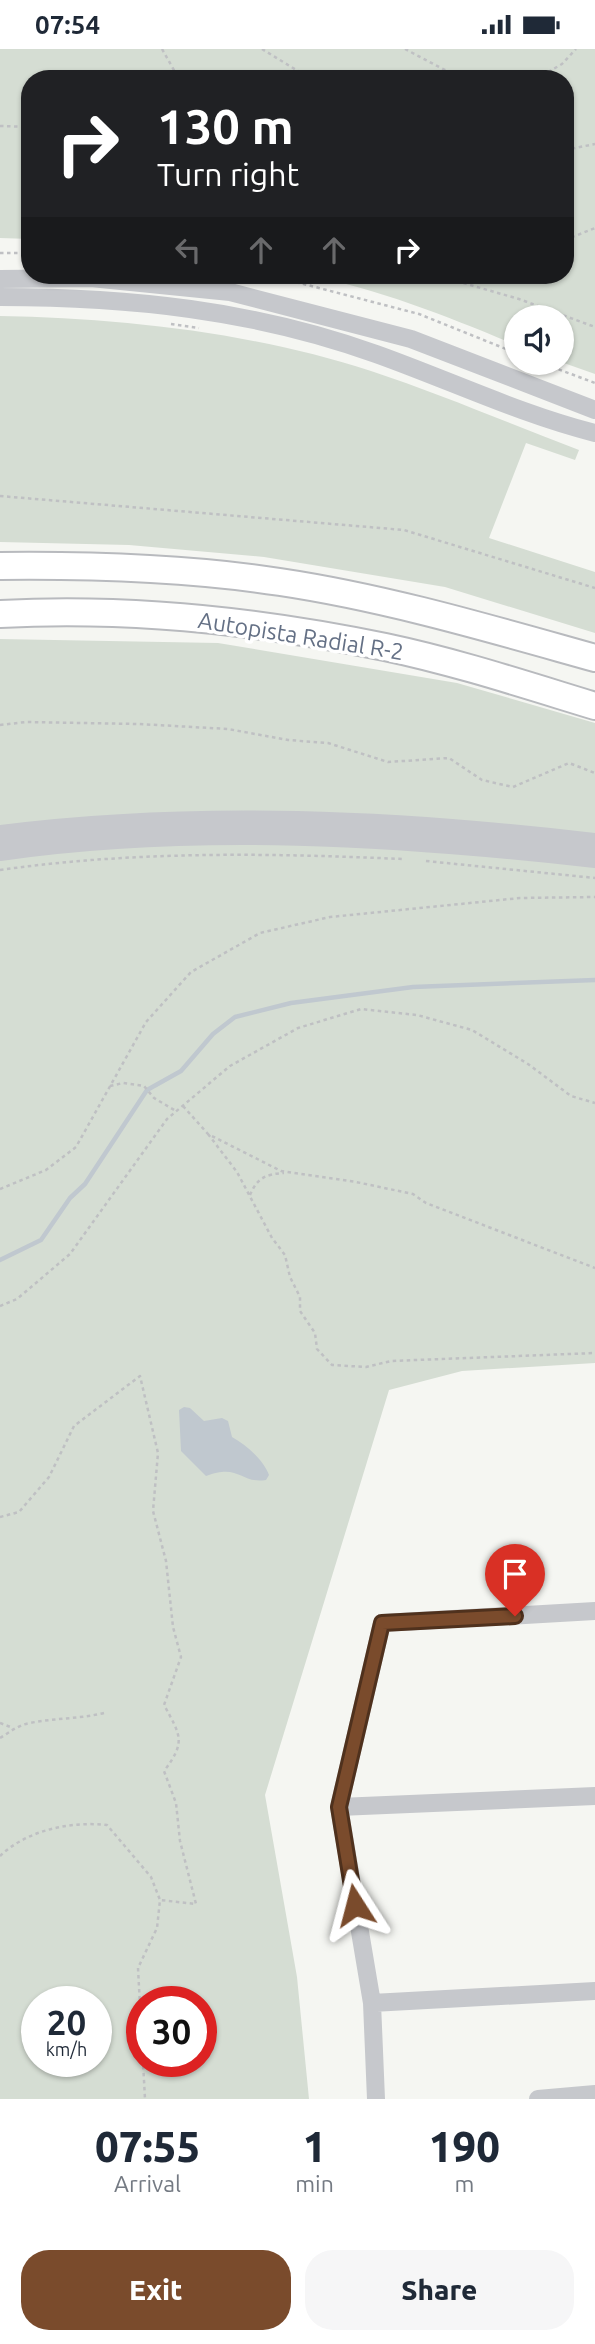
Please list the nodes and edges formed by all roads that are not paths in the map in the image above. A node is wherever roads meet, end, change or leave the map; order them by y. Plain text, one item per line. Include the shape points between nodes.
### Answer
1 (0, 279) edge
2 (21, 279) edge
3 (150, 284) edge
4 (0, 297) edge
5 (595, 410) edge
6 (595, 433) edge
7 (0, 566) edge
8 (0, 614) edge
9 (595, 657) edge
10 (595, 706) edge
11 (0, 834) edge
12 (595, 842) edge
13 (0, 852) edge
14 (595, 859) edge
15 (595, 1611) edge
16 (595, 1796) edge
17 (339, 1807) junction
18 (595, 1991) edge
19 (372, 2003) junction
20 (595, 2094) edge
21 (376, 2099) edge
22 (538, 2099) edge

1 - 2 street
3 - 5 street via 230,292 411,339
4 - 6 street via 91,297 250,317 373,353
7 - 9 highway, Autopista Radial R-2 via 116,567 279,582 395,603
8 - 10 highway, Autopista Radial R-2 via 167,615 268,626 387,648
11 - 12 street via 104,823 314,819 419,824
13 - 14 street via 105,841 313,836
15 - 17 street via 382,1623
16 - 17 street
17 - 19 street
18 - 19 street
19 - 21 street
20 - 22 street

